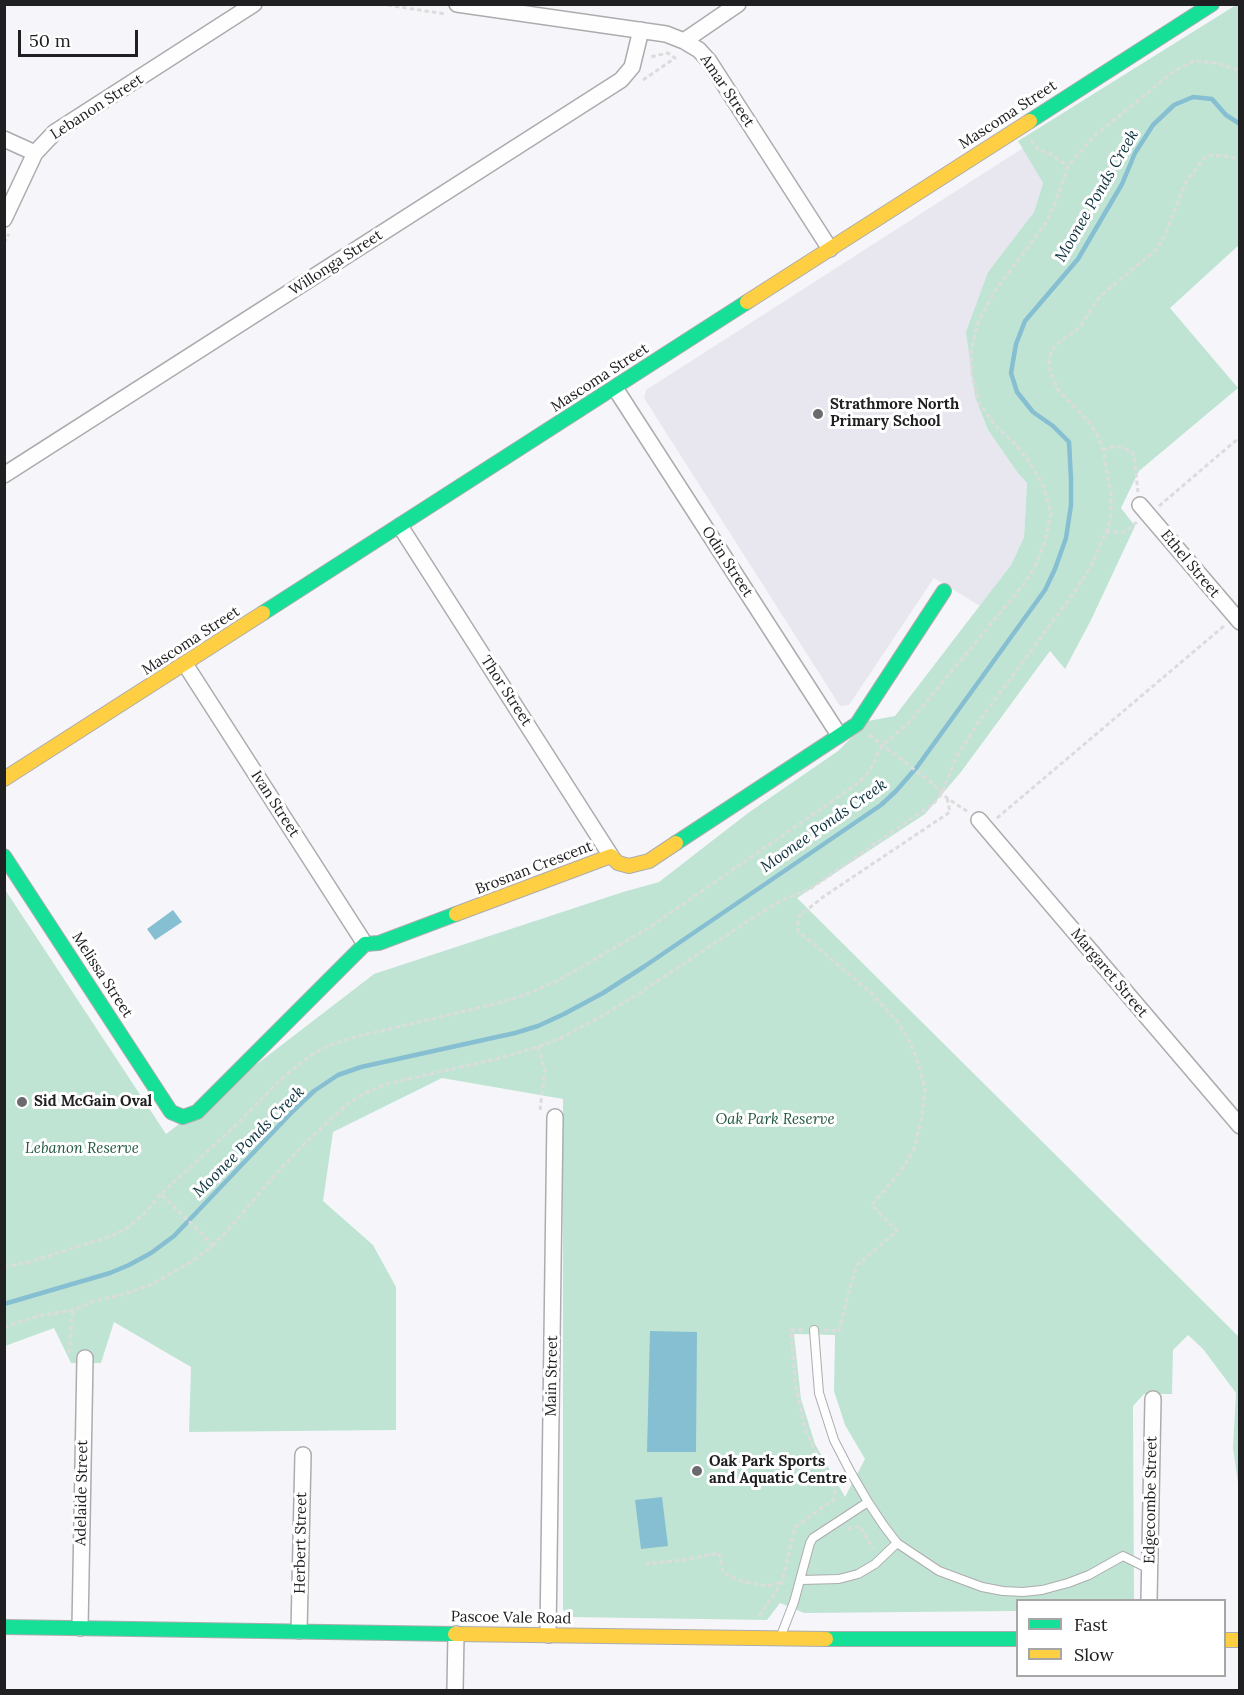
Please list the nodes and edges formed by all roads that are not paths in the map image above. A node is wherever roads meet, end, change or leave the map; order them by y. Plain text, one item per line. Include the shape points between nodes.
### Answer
1 (254, 4) edge
2 (738, 4) edge
3 (1212, 4) edge
4 (454, 9) edge
5 (641, 30) junction
6 (684, 41) junction
7 (4, 139) edge
8 (35, 153) junction
9 (7, 226) edge
10 (830, 249) junction
11 (615, 388) junction
12 (4, 476) edge
13 (1144, 510) road end
14 (400, 526) junction
15 (944, 591) dead end
16 (1239, 622) edge
17 (185, 664) junction
18 (839, 735) junction
19 (4, 779) edge
20 (983, 824) road end
21 (4, 856) edge
22 (611, 856) junction
23 (365, 944) junction
24 (555, 1117) dead end
25 (1239, 1126) edge
26 (814, 1330) road end
27 (85, 1358) dead end
28 (1153, 1399) dead end
29 (303, 1455) dead end
30 (868, 1502) junction
31 (897, 1543) junction
32 (1149, 1569) junction
33 (801, 1580) junction
34 (1149, 1599) edge
35 (4, 1627) edge
36 (80, 1628) junction
37 (298, 1631) junction
38 (456, 1634) junction
39 (548, 1635) junction
40 (780, 1639) junction
41 (1016, 1639) edge
42 (455, 1690) edge

1 - 8 street, Lebanon Street via 55,132
2 - 6 street
3 - 10 main road, Mascoma Street
4 - 5 street, Amar Street
5 - 6 street, Amar Street
5 - 12 street, Willonga Street via 632,67 621,80
6 - 10 street, Amar Street via 709,61
7 - 8 street
8 - 9 street, Lebanon Street
10 - 11 main road, Mascoma Street
11 - 14 main road, Mascoma Street
11 - 18 street, Odin Street
13 - 16 street, Ethel Street
14 - 17 main road, Mascoma Street
14 - 22 street, Thor Street
15 - 18 main road, Brosnan Crescent via 857,724
17 - 19 main road, Mascoma Street
17 - 23 street, Ivan Street
18 - 22 main road, Brosnan Crescent via 649,861 629,866
20 - 25 street, Margaret Street
21 - 23 main road, Melissa Street via 171,1112 183,1117 197,1112
22 - 23 main road, Brosnan Crescent via 379,943
24 - 39 street, Main Street
26 - 30 lane via 819,1394 827,1422
27 - 36 street, Adelaide Street
28 - 32 street, Edgecombe Street
29 - 37 street, Herbert Street
30 - 31 lane
30 - 33 lane via 813,1538
31 - 32 lane via 939,1570 982,1587 1003,1590 1042,1590 1068,1583 1123,1556
31 - 33 lane via 858,1574
32 - 34 street, Edgecombe Street
33 - 40 lane
35 - 36 main road, Pascoe Vale Road
36 - 37 main road, Pascoe Vale Road
37 - 38 main road, Pascoe Vale Road
38 - 39 main road, Pascoe Vale Road
38 - 42 street
39 - 40 main road, Pascoe Vale Road
40 - 41 main road, Pascoe Vale Road

